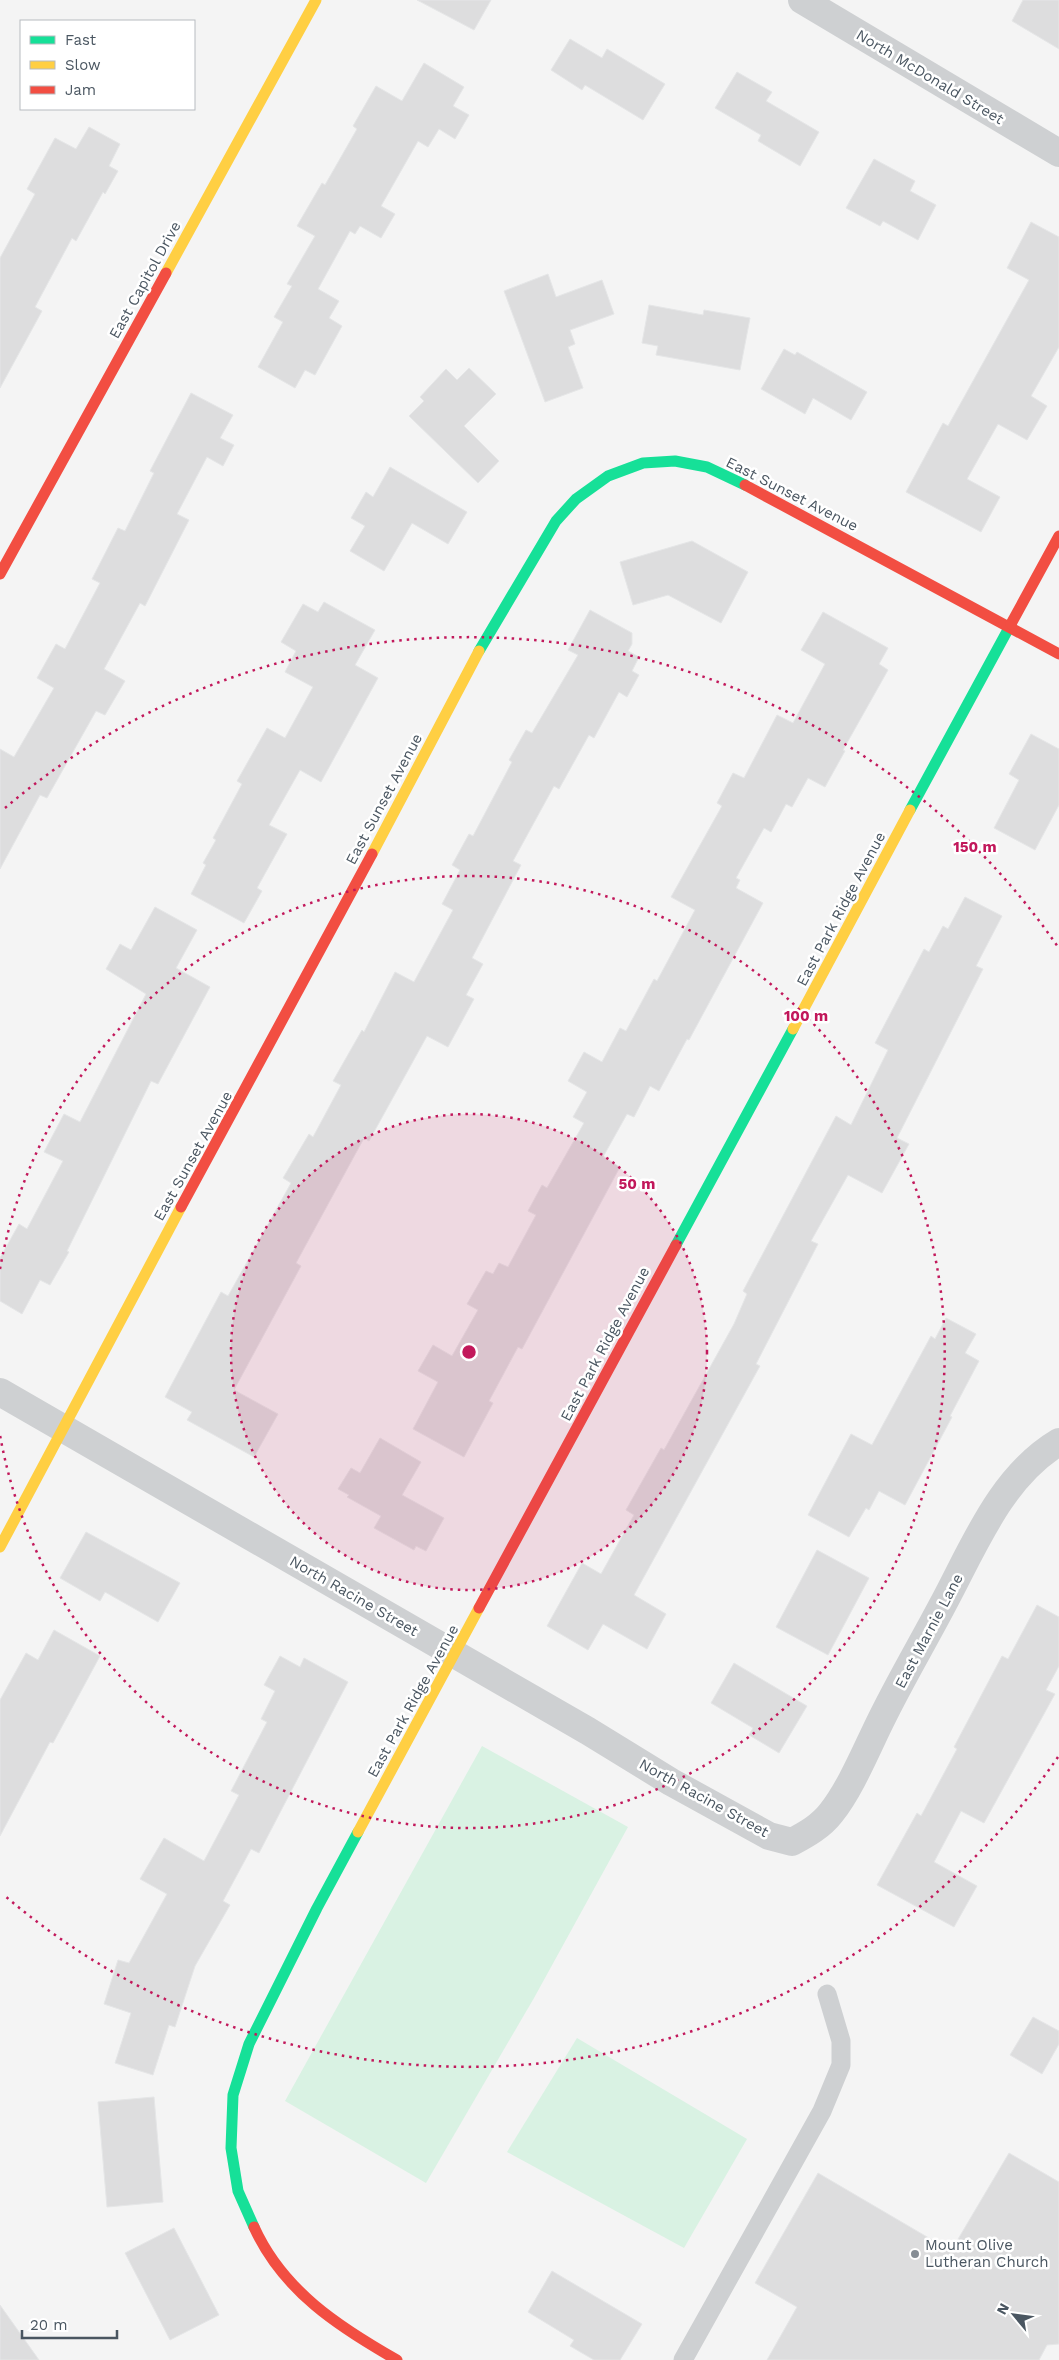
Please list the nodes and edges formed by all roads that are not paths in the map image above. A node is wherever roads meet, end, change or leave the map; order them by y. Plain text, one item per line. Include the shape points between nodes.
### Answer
1 (316, 0) edge
2 (802, 0) edge
3 (1059, 153) edge
4 (1059, 536) edge
5 (0, 574) edge
6 (1010, 627) junction
7 (1059, 654) edge
8 (0, 1392) edge
9 (66, 1428) junction
10 (1059, 1442) edge
11 (0, 1546) edge
12 (456, 1654) junction
13 (813, 1830) joint
14 (827, 1994) dead end
15 (397, 2360) edge
16 (683, 2360) edge

1 - 5 street, East Capitol Drive
2 - 3 street, North McDonald Street
4 - 6 street, East Park Ridge Avenue
6 - 7 street, East Sunset Avenue
6 - 9 street, East Sunset Avenue via 754,488 706,467 675,461 643,463 608,476 576,500 556,521 485,639 326,943 131,1299
6 - 12 street, East Park Ridge Avenue
8 - 9 street, North Racine Street
9 - 11 street, East Sunset Avenue
9 - 12 street, North Racine Street
10 - 13 street, East Marnie Lane via 1015,1480 993,1512 832,1813
12 - 13 street, North Racine Street via 671,1782 769,1836 792,1842
12 - 15 street, East Park Ridge Avenue via 317,1908 249,2044 233,2095 231,2148 236,2183 259,2237 283,2272 311,2303 345,2330
14 - 16 lane via 841,2041 841,2065 822,2111

